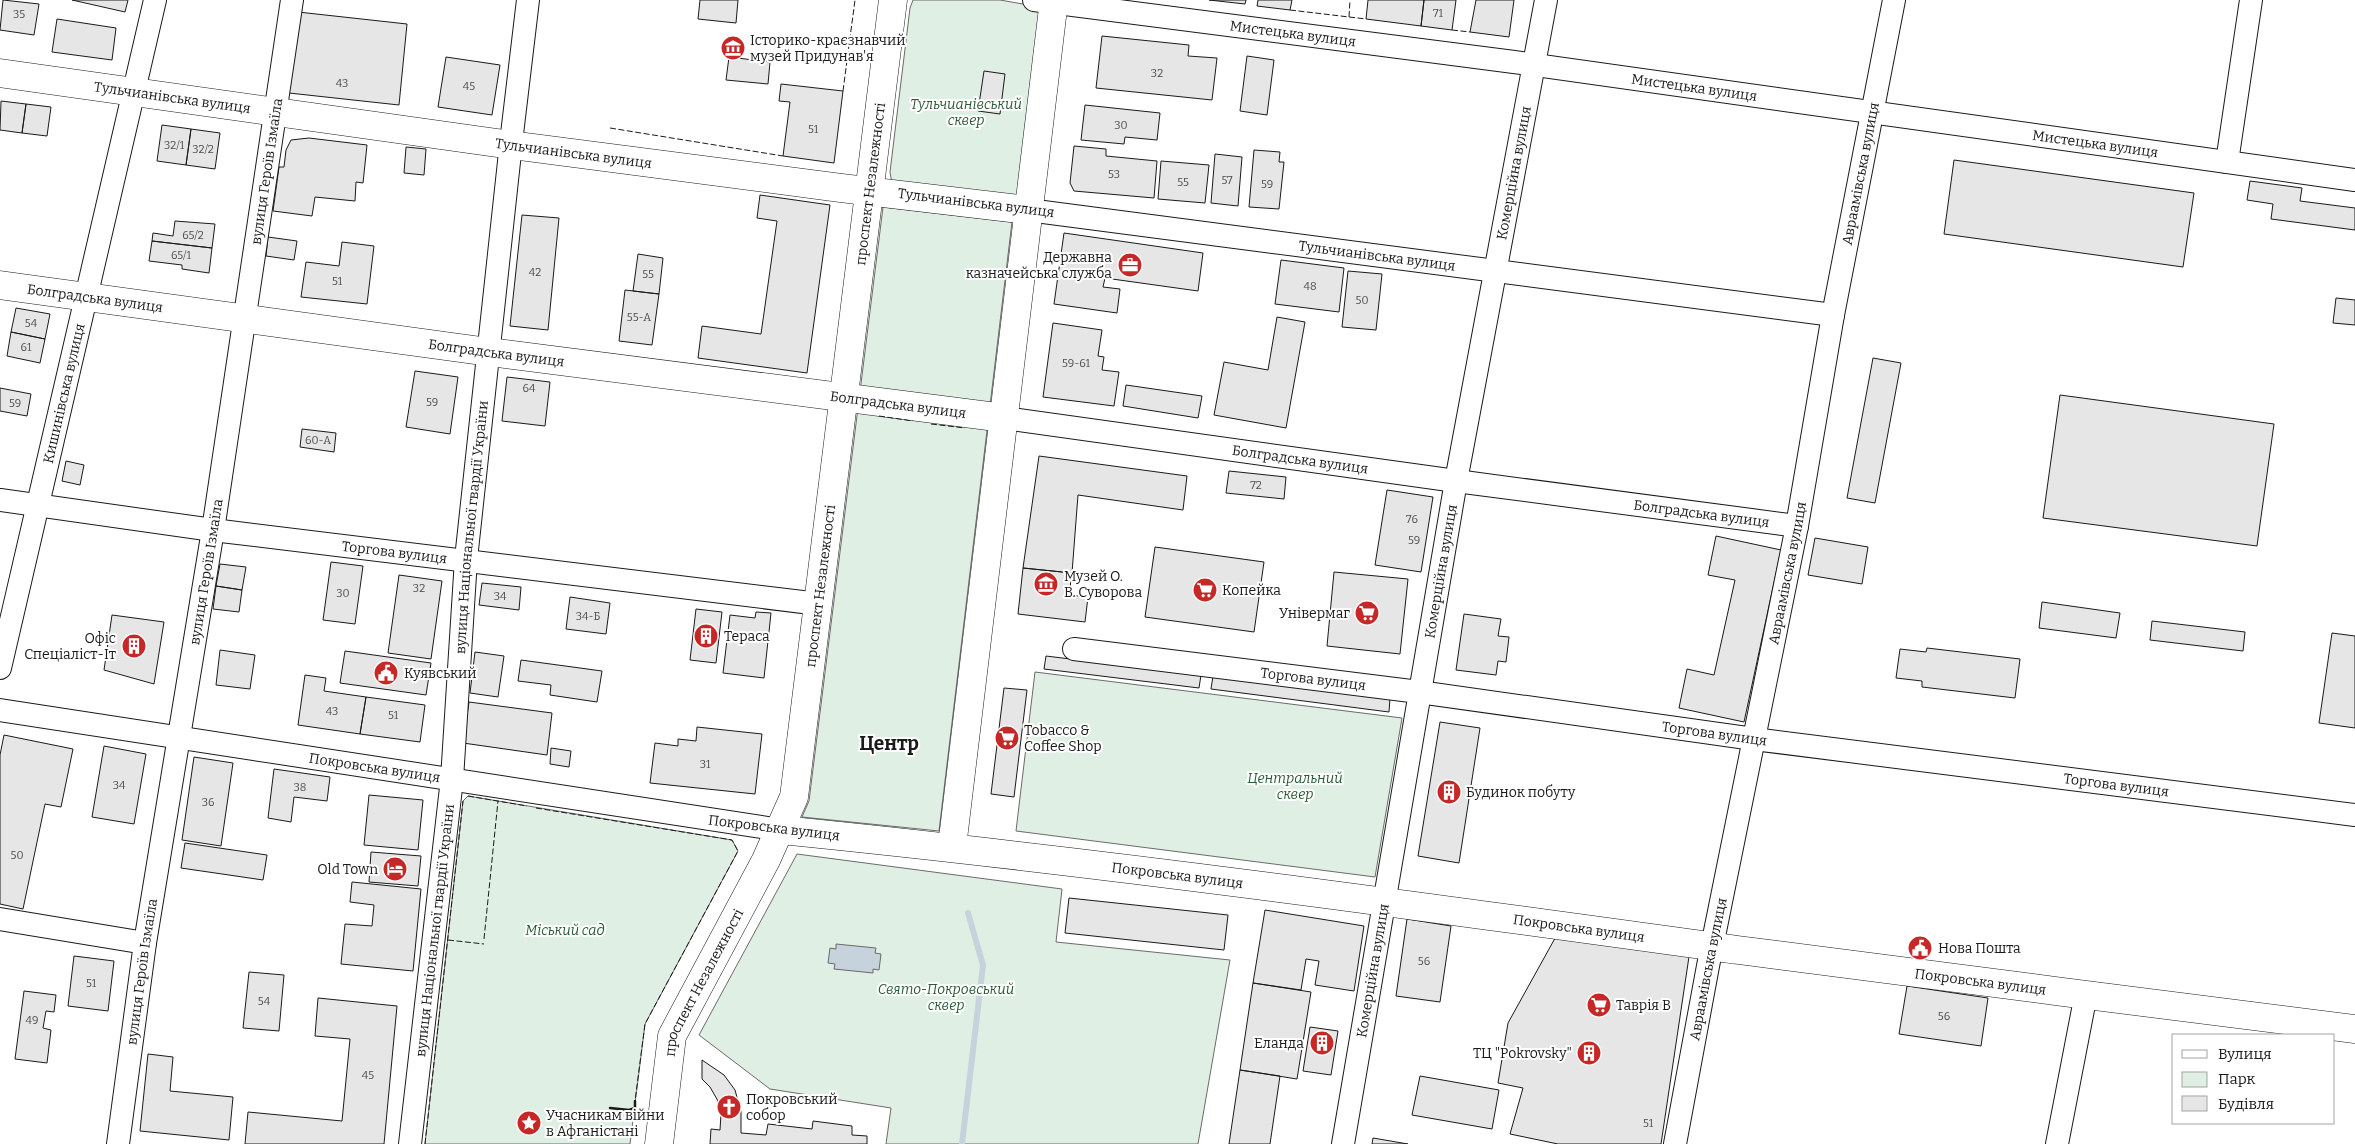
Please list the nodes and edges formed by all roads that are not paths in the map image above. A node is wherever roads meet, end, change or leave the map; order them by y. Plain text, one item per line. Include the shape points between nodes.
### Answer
1 (155, 0) edge
2 (292, 0) edge
3 (528, 0) edge
4 (893, 0) edge
5 (1546, 0) edge
6 (1894, 0) edge
7 (2251, 0) edge
8 (1047, 1) edge
9 (1535, 65) junction
10 (0, 73) edge
11 (134, 93) junction
12 (275, 112) junction
13 (1872, 114) junction
14 (511, 145) junction
15 (2227, 162) junction
16 (2355, 180) edge
17 (870, 191) junction
18 (1028, 210) junction
19 (1497, 272) junction
20 (0, 285) edge
21 (85, 297) junction
22 (1833, 315) junction
23 (244, 319) junction
24 (489, 352) junction
25 (844, 396) junction
26 (1004, 418) junction
27 (1456, 481) junction
28 (0, 500) edge
29 (38, 505) junction
30 (1796, 526) junction
31 (214, 530) junction
32 (466, 559) junction
33 (818, 604) junction
34 (1074, 649) dead end
35 (0, 668) edge
36 (1419, 692) junction
37 (0, 710) edge
38 (179, 736) junction
39 (1754, 739) junction
40 (452, 779) junction
41 (2355, 816) edge
42 (781, 830) junction
43 (952, 847) junction
44 (1384, 900) junction
45 (0, 919) edge
46 (145, 943) junction
47 (1712, 946) junction
48 (2086, 994) junction
49 (2355, 1029) edge
50 (118, 1144) edge
51 (410, 1144) edge
52 (659, 1144) edge
53 (1343, 1144) edge
54 (1675, 1144) edge
55 (2057, 1144) edge

1 - 11 street, Кишинівська вулиця
2 - 12 street, вулиця Героїв Ізмаїла
3 - 14 street, вулиця Національної гвардії України
4 - 17 main road, проспект Незалежності
5 - 9 street, Комерційна вулиця
6 - 13 street, Авраамівська вулиця
7 - 15 street
8 - 9 street, Мистецька вулиця
8 - 18 main road
9 - 13 street, Мистецька вулиця
9 - 19 street, Комерційна вулиця
10 - 11 main road, Тульчианівська вулиця
11 - 12 main road, Тульчианівська вулиця
11 - 21 street, Кишинівська вулиця
12 - 14 main road, Тульчианівська вулиця
12 - 23 street, вулиця Героїв Ізмаїла
13 - 15 street, Мистецька вулиця
13 - 22 street, Авраамівська вулиця
14 - 17 main road, Тульчианівська вулиця
14 - 24 street, вулиця Національної гвардії України
15 - 16 street, Мистецька вулиця
17 - 18 main road, Тульчианівська вулиця
17 - 25 main road, проспект Незалежності
18 - 19 street, Тульчианівська вулиця
18 - 26 main road
19 - 22 street, Тульчианівська вулиця
19 - 27 street, Комерційна вулиця
20 - 21 main road, Болградська вулиця
21 - 23 main road, Болградська вулиця
21 - 29 street, Кишинівська вулиця
22 - 30 street, Авраамівська вулиця
23 - 24 main road, Болградська вулиця
23 - 31 street, вулиця Героїв Ізмаїла
24 - 25 main road, Болградська вулиця
24 - 32 street, вулиця Національної гвардії України
25 - 26 main road, Болградська вулиця
25 - 33 main road, проспект Незалежності
26 - 27 street, Болградська вулиця
26 - 43 main road
27 - 30 street, Болградська вулиця
27 - 36 street, Комерційна вулиця
28 - 29 street, Торгова вулиця
29 - 31 street, Торгова вулиця
29 - 35 street, Кишинівська вулиця
30 - 39 street, Авраамівська вулиця
31 - 32 street, Торгова вулиця
31 - 38 street, вулиця Героїв Ізмаїла
32 - 33 street, Торгова вулиця
32 - 40 street, вулиця Національної гвардії України
33 - 42 main road, проспект Незалежності via 794,797
34 - 36 street, Торгова вулиця
36 - 39 street, Торгова вулиця
36 - 44 street, Комерційна вулиця
37 - 38 street, Покровська вулиця
38 - 40 street, Покровська вулиця
38 - 46 street, вулиця Героїв Ізмаїла
39 - 41 street, Торгова вулиця
39 - 47 street, Авраамівська вулиця
40 - 42 street, Покровська вулиця
40 - 51 street, вулиця Національної гвардії України
42 - 43 main road, Покровська вулиця
42 - 52 main road, проспект Незалежності via 672,1036
43 - 44 main road, Покровська вулиця
44 - 47 main road, Покровська вулиця
44 - 53 street, Комерційна вулиця
45 - 46 street
46 - 50 street, вулиця Героїв Ізмаїла
47 - 48 main road, Покровська вулиця
47 - 54 street, Авраамівська вулиця
48 - 49 main road, Покровська вулиця
48 - 55 street

